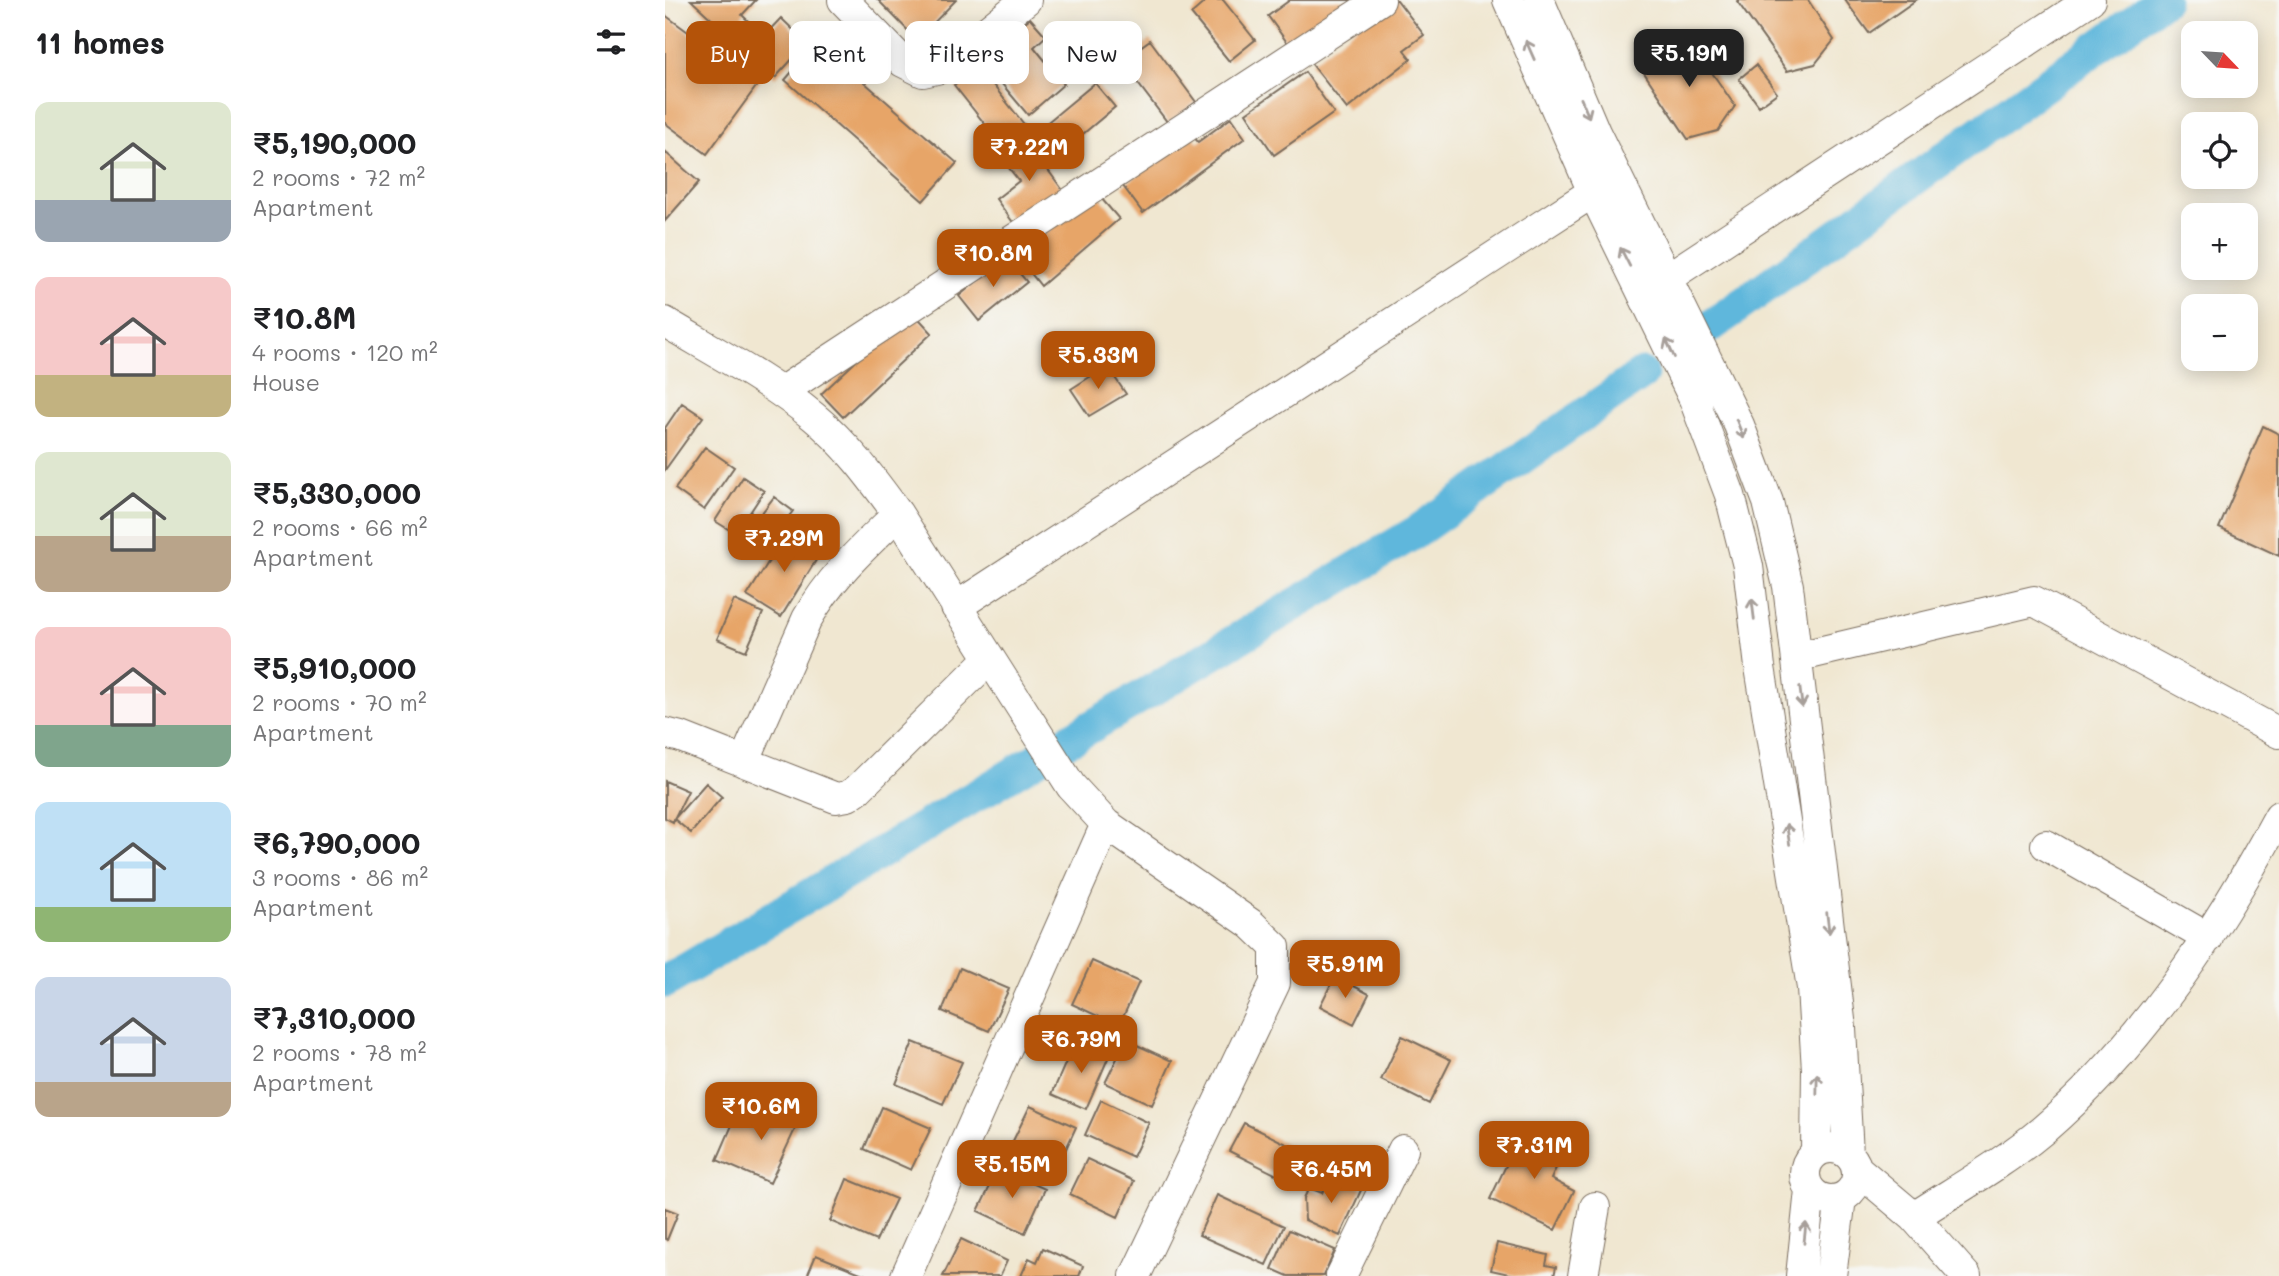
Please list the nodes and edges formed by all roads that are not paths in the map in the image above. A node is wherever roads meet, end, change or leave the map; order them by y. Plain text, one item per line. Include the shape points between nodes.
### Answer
1 (843, 0) edge
2 (1026, 0) edge
3 (1380, 0) edge
4 (1508, 0) edge
5 (1539, 0) edge
6 (2090, 0) edge
7 (1605, 184) junction
8 (1663, 300) junction
9 (665, 322) edge
10 (1698, 373) junction
11 (781, 392) junction
12 (898, 514) junction
13 (956, 607) junction
14 (1797, 657) junction
15 (989, 659) junction
16 (665, 733) edge
17 (2279, 733) edge
18 (744, 762) junction
19 (2279, 816) edge
20 (1106, 824) junction
21 (2046, 845) dead end
22 (2208, 938) junction
23 (1823, 985) junction
24 (1403, 1150) dead end
25 (1816, 1152) junction
26 (1853, 1161) junction
27 (1810, 1189) junction
28 (1841, 1198) junction
29 (1595, 1207) dead end
30 (1914, 1217) junction
31 (906, 1276) edge
32 (1135, 1276) edge
33 (1341, 1276) edge
34 (1583, 1276) edge
35 (1801, 1276) edge
36 (1831, 1276) edge
37 (1966, 1276) edge

1 - 2 street via 903,62 923,72 941,68
3 - 11 street
7 -> 4 street
5 -> 7 street via 1595,132
6 - 8 street
7 - 8 street
7 - 13 street
8 - 10 street
9 - 11 street
10 -> 14 street via 1739,425 1768,502 1788,586
23 -> 10 street via 1760,667 1748,566 1730,495 1694,399
11 - 12 street via 816,418 847,450
12 - 13 street
12 - 18 street via 835,575 819,598
13 - 15 street
14 - 17 street via 2034,601
14 -> 23 street
15 - 18 street via 848,796 836,798
15 - 20 street via 1058,768
16 - 18 street
19 - 22 street
20 - 31 street
20 - 32 street via 1251,924 1275,947 1275,983
21 - 22 street
22 - 30 street via 2127,1045 2068,1107 2014,1152
25 -> 23 street
23 - 26 street via 1841,1028
24 - 33 street
25 - 26 street via 1832,1147
25 - 27 street via 1806,1166
26 - 28 street via 1854,1186
26 - 30 street
27 - 28 street via 1823,1199
35 -> 27 street
28 - 36 street
29 - 34 street
30 - 37 street

